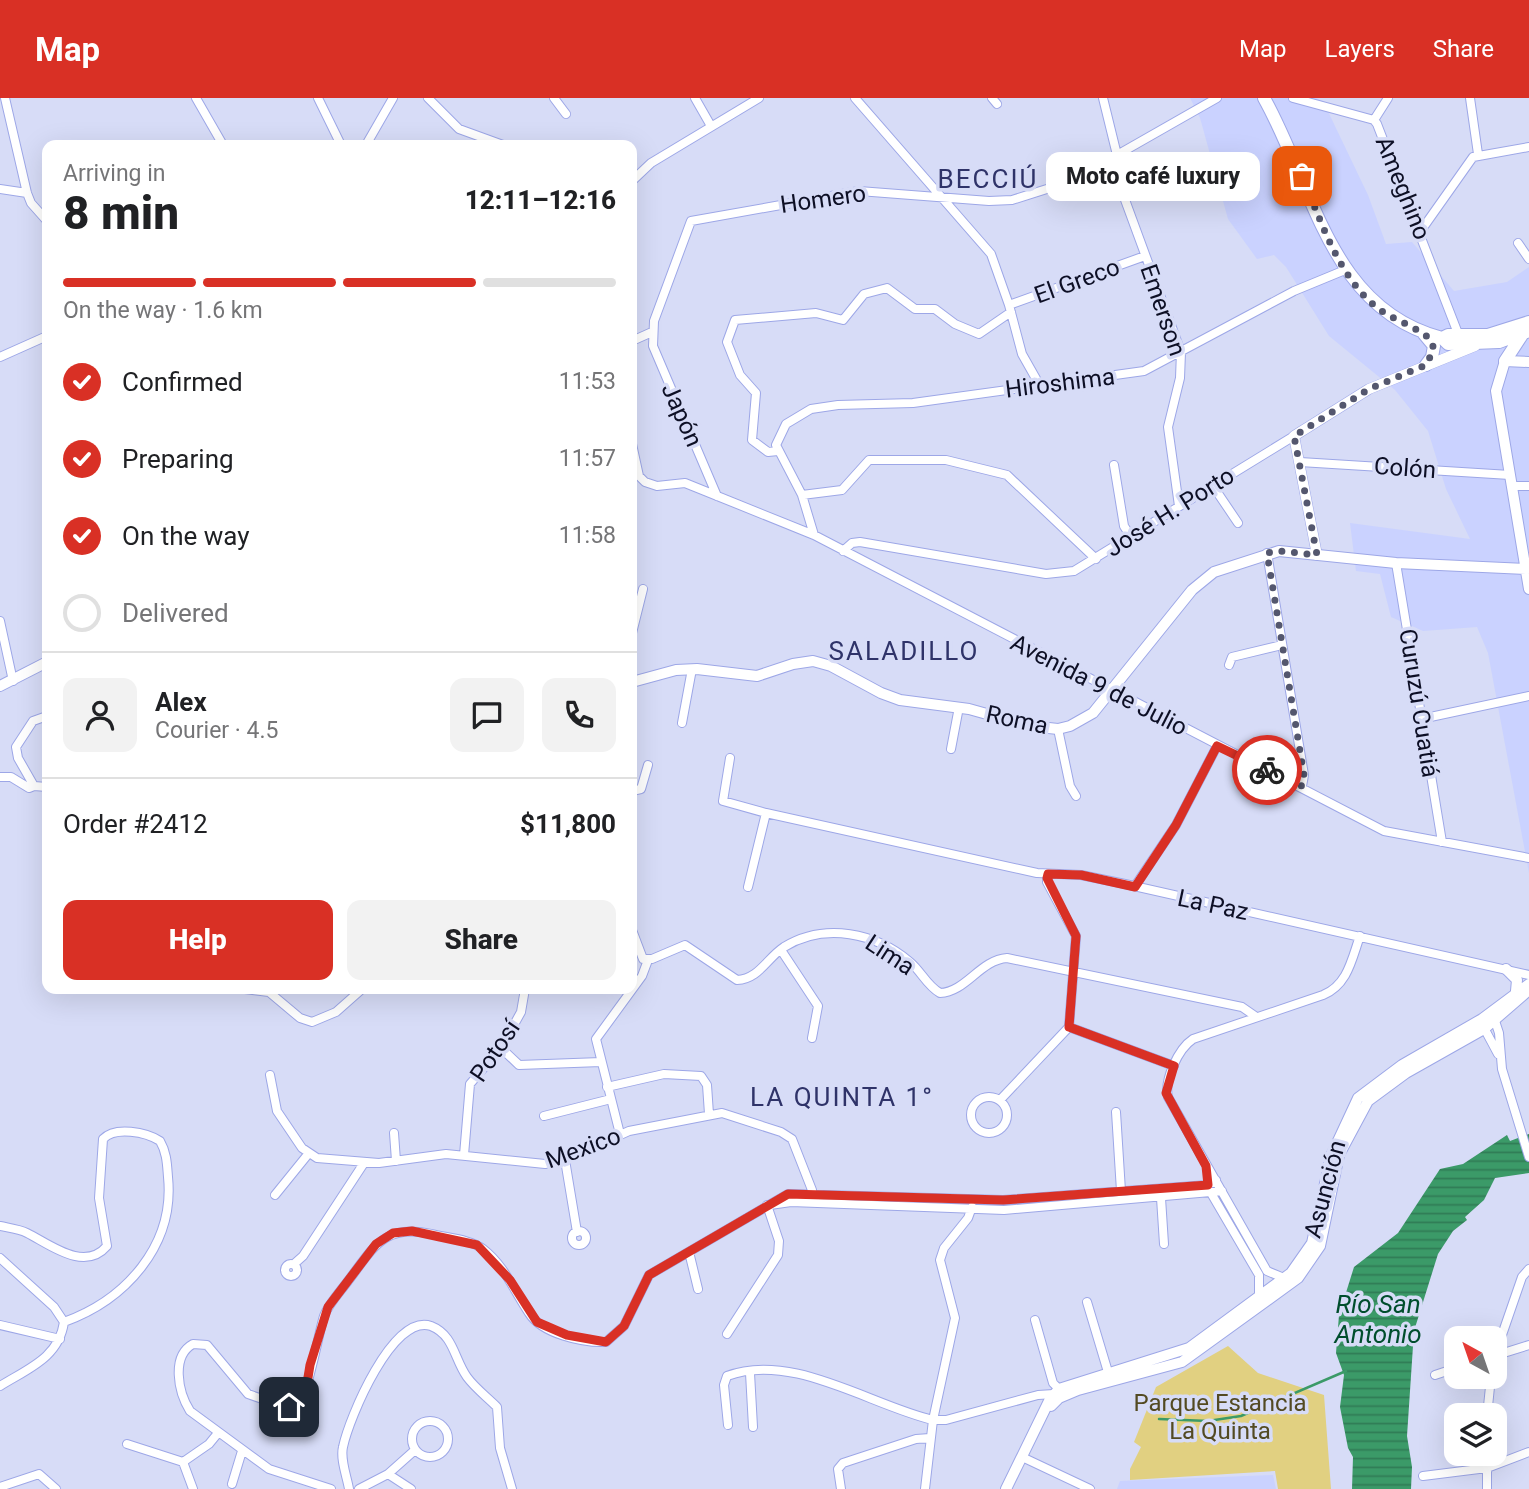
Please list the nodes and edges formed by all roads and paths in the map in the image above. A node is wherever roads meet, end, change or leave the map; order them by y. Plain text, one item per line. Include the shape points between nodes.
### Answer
1 (5, 98) edge
2 (196, 98) edge
3 (318, 98) edge
4 (393, 98) edge
5 (428, 98) edge
6 (554, 98) edge
7 (695, 98) edge
8 (759, 98) edge
9 (855, 98) edge
10 (1103, 98) edge
11 (1217, 98) edge
12 (1264, 98) edge
13 (1293, 98) edge
14 (1388, 98) edge
15 (1470, 98) edge
16 (747, 101) edge
17 (566, 114) dead end
18 (1374, 120) junction
19 (711, 126) junction
20 (220, 140) edge
21 (339, 140) edge
22 (369, 140) edge
23 (490, 140) edge
24 (1529, 147) edge
25 (1478, 154) junction
26 (1113, 157) junction
27 (637, 176) edge
28 (0, 189) edge
29 (27, 193) junction
30 (942, 196) junction
31 (42, 215) edge
32 (1420, 232) junction
33 (1518, 243) dead end
34 (1144, 256) junction
35 (1529, 259) edge
36 (1345, 270) junction
37 (1010, 308) junction
38 (1527, 329) edge
39 (1421, 331) junction
40 (652, 332) junction
41 (1459, 336) junction
42 (1439, 337) junction
43 (42, 338) edge
44 (637, 339) edge
45 (1484, 344) junction
46 (1181, 352) junction
47 (0, 357) edge
48 (1505, 361) junction
49 (1529, 362) edge
50 (1431, 363) junction
51 (1039, 384) junction
52 (1294, 436) junction
53 (778, 452) junction
54 (1300, 462) junction
55 (1114, 465) dead end
56 (637, 467) edge
57 (1511, 481) junction
58 (1213, 486) junction
59 (1529, 486) edge
60 (802, 495) junction
61 (717, 496) junction
62 (1180, 506) junction
63 (1238, 523) dead end
64 (814, 535) junction
65 (1131, 537) junction
66 (843, 551) junction
67 (1267, 553) junction
68 (1317, 555) junction
69 (1096, 559) junction
70 (1392, 566) junction
71 (1525, 569) junction
72 (643, 589) dead end
73 (1529, 589) edge
74 (637, 613) edge
75 (0, 621) edge
76 (1282, 645) junction
77 (42, 665) edge
78 (1229, 665) dead end
79 (692, 669) junction
80 (13, 681) junction
81 (637, 681) edge
82 (0, 686) edge
83 (1111, 692) junction
84 (1529, 696) edge
85 (959, 707) junction
86 (42, 718) edge
87 (1421, 719) junction
88 (682, 723) dead end
89 (1058, 729) junction
90 (1217, 746) junction
91 (951, 749) dead end
92 (730, 758) dead end
93 (648, 765) dead end
94 (0, 777) edge
95 (637, 780) edge
96 (643, 782) junction
97 (34, 786) junction
98 (1302, 786) junction
99 (42, 787) edge
100 (637, 792) edge
101 (1076, 796) dead end
102 (766, 813) junction
103 (1442, 842) junction
104 (1529, 858) edge
105 (1048, 874) junction
106 (748, 887) dead end
107 (1135, 887) junction
108 (1360, 936) junction
109 (637, 946) edge
110 (781, 950) junction
111 (648, 960) junction
112 (1506, 969) junction
113 (1075, 973) junction
114 (1529, 975) edge
115 (637, 983) edge
116 (1529, 984) edge
117 (1529, 990) edge
118 (1516, 991) junction
119 (271, 994) edge
120 (356, 994) edge
121 (524, 994) edge
122 (629, 994) edge
123 (1255, 1016) junction
124 (1487, 1020) junction
125 (1069, 1027) junction
126 (813, 1038) dead end
127 (501, 1048) junction
128 (1500, 1060) junction
129 (601, 1062) junction
130 (1174, 1066) junction
131 (270, 1075) dead end
132 (607, 1087) junction
133 (611, 1099) junction
134 (1000, 1100) junction
135 (1116, 1112) dead end
136 (709, 1114) junction
137 (544, 1116) dead end
138 (394, 1133) dead end
139 (620, 1134) junction
140 (309, 1153) junction
141 (464, 1155) junction
142 (1529, 1157) edge
143 (565, 1160) junction
144 (396, 1161) junction
145 (363, 1163) junction
146 (1212, 1183) junction
147 (1121, 1191) junction
148 (1222, 1191) junction
149 (275, 1195) dead end
150 (1211, 1195) junction
151 (811, 1198) junction
152 (1161, 1198) junction
153 (973, 1201) junction
154 (767, 1205) junction
155 (972, 1210) junction
156 (0, 1226) edge
157 (577, 1231) dead end
158 (1164, 1244) dead end
159 (690, 1252) junction
160 (0, 1258) edge
161 (294, 1264) dead end
162 (1529, 1269) edge
163 (1284, 1278) junction
164 (698, 1289) dead end
165 (1259, 1296) junction
166 (1087, 1302) dead end
167 (1035, 1320) dead end
168 (64, 1322) junction
169 (0, 1325) edge
170 (1505, 1326) edge
171 (1225, 1328) junction
172 (727, 1334) dead end
173 (60, 1339) junction
174 (1529, 1345) edge
175 (1507, 1352) edge
176 (1108, 1372) junction
177 (1444, 1372) edge
178 (750, 1373) junction
179 (1435, 1375) dead end
180 (0, 1386) edge
181 (1056, 1391) junction
182 (933, 1420) junction
183 (1039, 1422) junction
184 (728, 1424) dead end
185 (753, 1427) dead end
186 (218, 1433) junction
187 (930, 1438) junction
188 (127, 1444) dead end
189 (242, 1451) junction
190 (415, 1451) junction
191 (1529, 1452) edge
192 (1022, 1457) junction
193 (183, 1462) junction
194 (1487, 1468) junction
195 (388, 1474) junction
196 (1423, 1476) dead end
197 (232, 1484) dead end
198 (0, 1486) edge
199 (56, 1489) edge
200 (192, 1489) edge
201 (331, 1489) edge
202 (349, 1489) edge
203 (359, 1489) edge
204 (411, 1489) edge
205 (512, 1489) edge
206 (841, 1489) edge
207 (925, 1489) edge
208 (1006, 1489) edge
209 (1090, 1489) edge
210 (1487, 1489) edge

1 - 29 street
2 - 20 street
3 - 21 street
4 - 22 street
5 - 23 street via 459,128
6 - 17 street
7 - 19 street
8 - 16 street
9 - 30 street
10 - 26 street, Emerson
11 - 26 street, Homero
12 - 36 main road
13 - 18 street, Ameghino
14 - 18 street
15 - 25 street
16 - 19 street
18 - 32 street, Ameghino
19 - 27 street
24 - 25 street
25 - 32 street via 1469,160
26 - 30 street, Homero via 1050,188 1012,200
26 - 34 street, Emerson
28 - 29 street
29 - 31 street
30 - 37 street via 991,254
30 - 40 street, Homero via 859,191 691,221
32 - 41 street, Ameghino
33 - 35 street
34 - 37 street, El Greco
34 - 46 street, Emerson
36 - 39 main road via 1373,304
36 - 46 street, Hiroshima via 1294,291
37 - 51 street via 1022,354
37 - 53 street, El Greco via 979,334 935,309 915,309 887,288 864,294 843,320 816,313 735,320 727,342 740,374 756,393 752,440 768,452
38 - 41 main road
38 - 45 main road
38 - 48 main road
39 - 42 main road
39 - 50 main road via 1434,346
40 - 44 street
40 - 61 street, Japón via 656,355
41 - 42 main road
42 - 45 main road via 1448,344
42 - 50 street via 1443,343
43 - 47 street
45 - 48 main road via 1503,346
45 - 50 street, José H. Porto
46 - 51 street, Hiroshima via 1134,373
46 - 62 street, Emerson via 1168,427
48 - 49 main road
48 - 57 main road via 1496,391
50 - 52 street, José H. Porto via 1369,389
51 - 53 street, Hiroshima via 914,403 811,409 786,424 777,439
52 - 54 street
52 - 58 street, José H. Porto
53 - 60 street
54 - 57 street, Colón
54 - 68 street
55 - 65 street via 1124,526
56 - 61 street, Avenida 9 de Julio via 639,476 652,485 685,483
57 - 59 street, Colón
57 - 71 main road
58 - 62 street, José H. Porto
58 - 63 street
60 - 64 street
60 - 69 street via 842,490 869,460 946,460 1011,476
61 - 64 street, Avenida 9 de Julio
62 - 65 street, José H. Porto
64 - 66 street, Avenida 9 de Julio
65 - 69 street, José H. Porto
66 - 69 street, José H. Porto via 852,542 860,542 1046,575 1080,570
66 - 83 street, Avenida 9 de Julio
67 - 68 main road, Roma
67 - 76 street
67 - 83 main road, Roma via 1203,579
68 - 70 main road, Roma
70 - 71 main road, Roma
70 - 87 street, Curuzú Cuatiá
71 - 73 main road
72 - 74 street
75 - 80 street
76 - 78 street via 1231,657
76 - 98 street via 1304,775
77 - 80 main road
79 - 81 main road, Roma
79 - 85 main road, Roma via 757,676 813,661 889,697
79 - 88 street
80 - 82 main road
83 - 89 main road, Roma via 1082,721
83 - 90 street, Avenida 9 de Julio
84 - 87 street
85 - 89 main road, Roma
85 - 91 street
86 - 97 street via 33,721 15,752
87 - 103 street, Curuzú Cuatiá
89 - 101 street
90 - 98 street, Avenida 9 de Julio
90 - 107 street via 1176,825
92 - 102 street, La Paz via 723,801
93 - 96 street
94 - 97 street
95 - 96 street
96 - 100 street
97 - 99 street
98 - 103 street, Avenida 9 de Julio via 1384,831
102 - 105 street, La Paz
102 - 106 street
103 - 104 street, Avenida 9 de Julio
105 - 107 street, La Paz via 1081,875
105 - 113 street via 1047,882 1076,936
107 - 108 street, La Paz
108 - 112 street, La Paz
108 - 123 street via 1346,976 1335,988
109 - 111 street via 640,956
110 - 111 street, Lima via 751,977 737,980 685,945
110 - 113 street, Lima via 820,935 862,935 908,960 940,993 951,991 1000,958
110 - 126 street via 818,1006
111 - 115 street
112 - 114 street, La Paz
112 - 118 main road via 1517,980
113 - 123 street, Lima via 1242,1007
113 - 125 street
116 - 118 main road, Asunción
117 - 124 main road, Asunción
118 - 124 main road, Asunción
119 - 120 street via 300,1018 312,1022 336,1012
121 - 127 street, Potosí
122 - 129 street via 598,1035
123 - 130 street via 1187,1043
124 - 128 street
124 - 128 street
124 - 163 main road, Asunción via 1402,1065 1358,1098 1331,1156 1312,1243
124 - 171 main road, Asunción via 1368,1101 1339,1155 1316,1255 1298,1279
125 - 130 street
125 - 134 street
127 - 129 street via 519,1065
127 - 141 street, Potosí via 470,1084
128 - 142 street
129 - 132 street
130 - 146 street via 1168,1097
131 - 140 street via 277,1111
132 - 133 street
132 - 136 street via 664,1074 701,1076 707,1085
133 - 137 street
133 - 139 street
134 - 134 street via 989,1096 974,1104 970,1115 979,1130 997,1131 1005,1122 1006,1110
135 - 147 street
136 - 139 street, Mexico
136 - 151 street, Mexico via 733,1115 787,1135 796,1146
138 - 144 street
139 - 143 street, Mexico
140 - 145 street, Mexico
140 - 149 street
141 - 143 street, Mexico via 533,1165
141 - 144 street, Mexico
143 - 157 street
144 - 145 street, Mexico
145 - 161 street
146 - 147 street
146 - 148 street
146 - 150 street
147 - 153 street
148 - 150 street
148 - 163 street via 1267,1271
150 - 152 street
150 - 165 street via 1259,1275
151 - 153 street
151 - 154 street via 788,1194
151 - 155 street
152 - 155 street
152 - 158 street
153 - 155 street
154 - 159 street
154 - 172 street via 779,1241 778,1255
155 - 182 street via 940,1259 955,1318
156 - 168 street via 23,1231 62,1254 99,1252 108,1238 99,1198 103,1139 109,1133 132,1132 160,1141 166,1152 170,1195 152,1256 139,1274 112,1295
159 - 164 street
159 - 186 street via 649,1275 624,1326 612,1339 600,1342 553,1331 537,1322 510,1280 477,1245 412,1231 393,1233 376,1244 328,1307 305,1396 296,1406 248,1394 207,1345 192,1344 182,1352 178,1367 187,1406
160 - 168 street via 54,1307
162 - 170 street via 1521,1277
163 - 165 main road, Asunción
165 - 171 main road, Asunción
166 - 176 street
167 - 181 street
168 - 173 street
169 - 173 street
171 - 176 main road, Asunción via 1184,1350
171 - 183 main road, Asunción via 1182,1362 1059,1398
173 - 180 street via 43,1360
174 - 175 street
176 - 181 main road, Asunción
177 - 179 street
178 - 182 street, Asunción via 807,1376
178 - 184 street via 731,1374 725,1380
178 - 185 street
181 - 182 street, Asunción
181 - 183 main road
182 - 187 street
183 - 192 main road
186 - 189 street
186 - 193 street
187 - 206 street via 843,1463 838,1469
187 - 207 street
188 - 193 street
189 - 197 street
189 - 201 street via 274,1471
190 - 190 street via 431,1457 442,1453 448,1443 443,1426 426,1421 415,1427 411,1439
190 - 195 street
191 - 194 street
192 - 208 main road
192 - 209 street
193 - 200 street
194 - 196 street
194 - 210 street
195 - 203 street
195 - 204 street
198 - 199 street via 39,1474
202 - 205 street via 342,1447 368,1384 379,1362 407,1330 419,1324 432,1326 450,1341 467,1378 497,1407 499,1443

